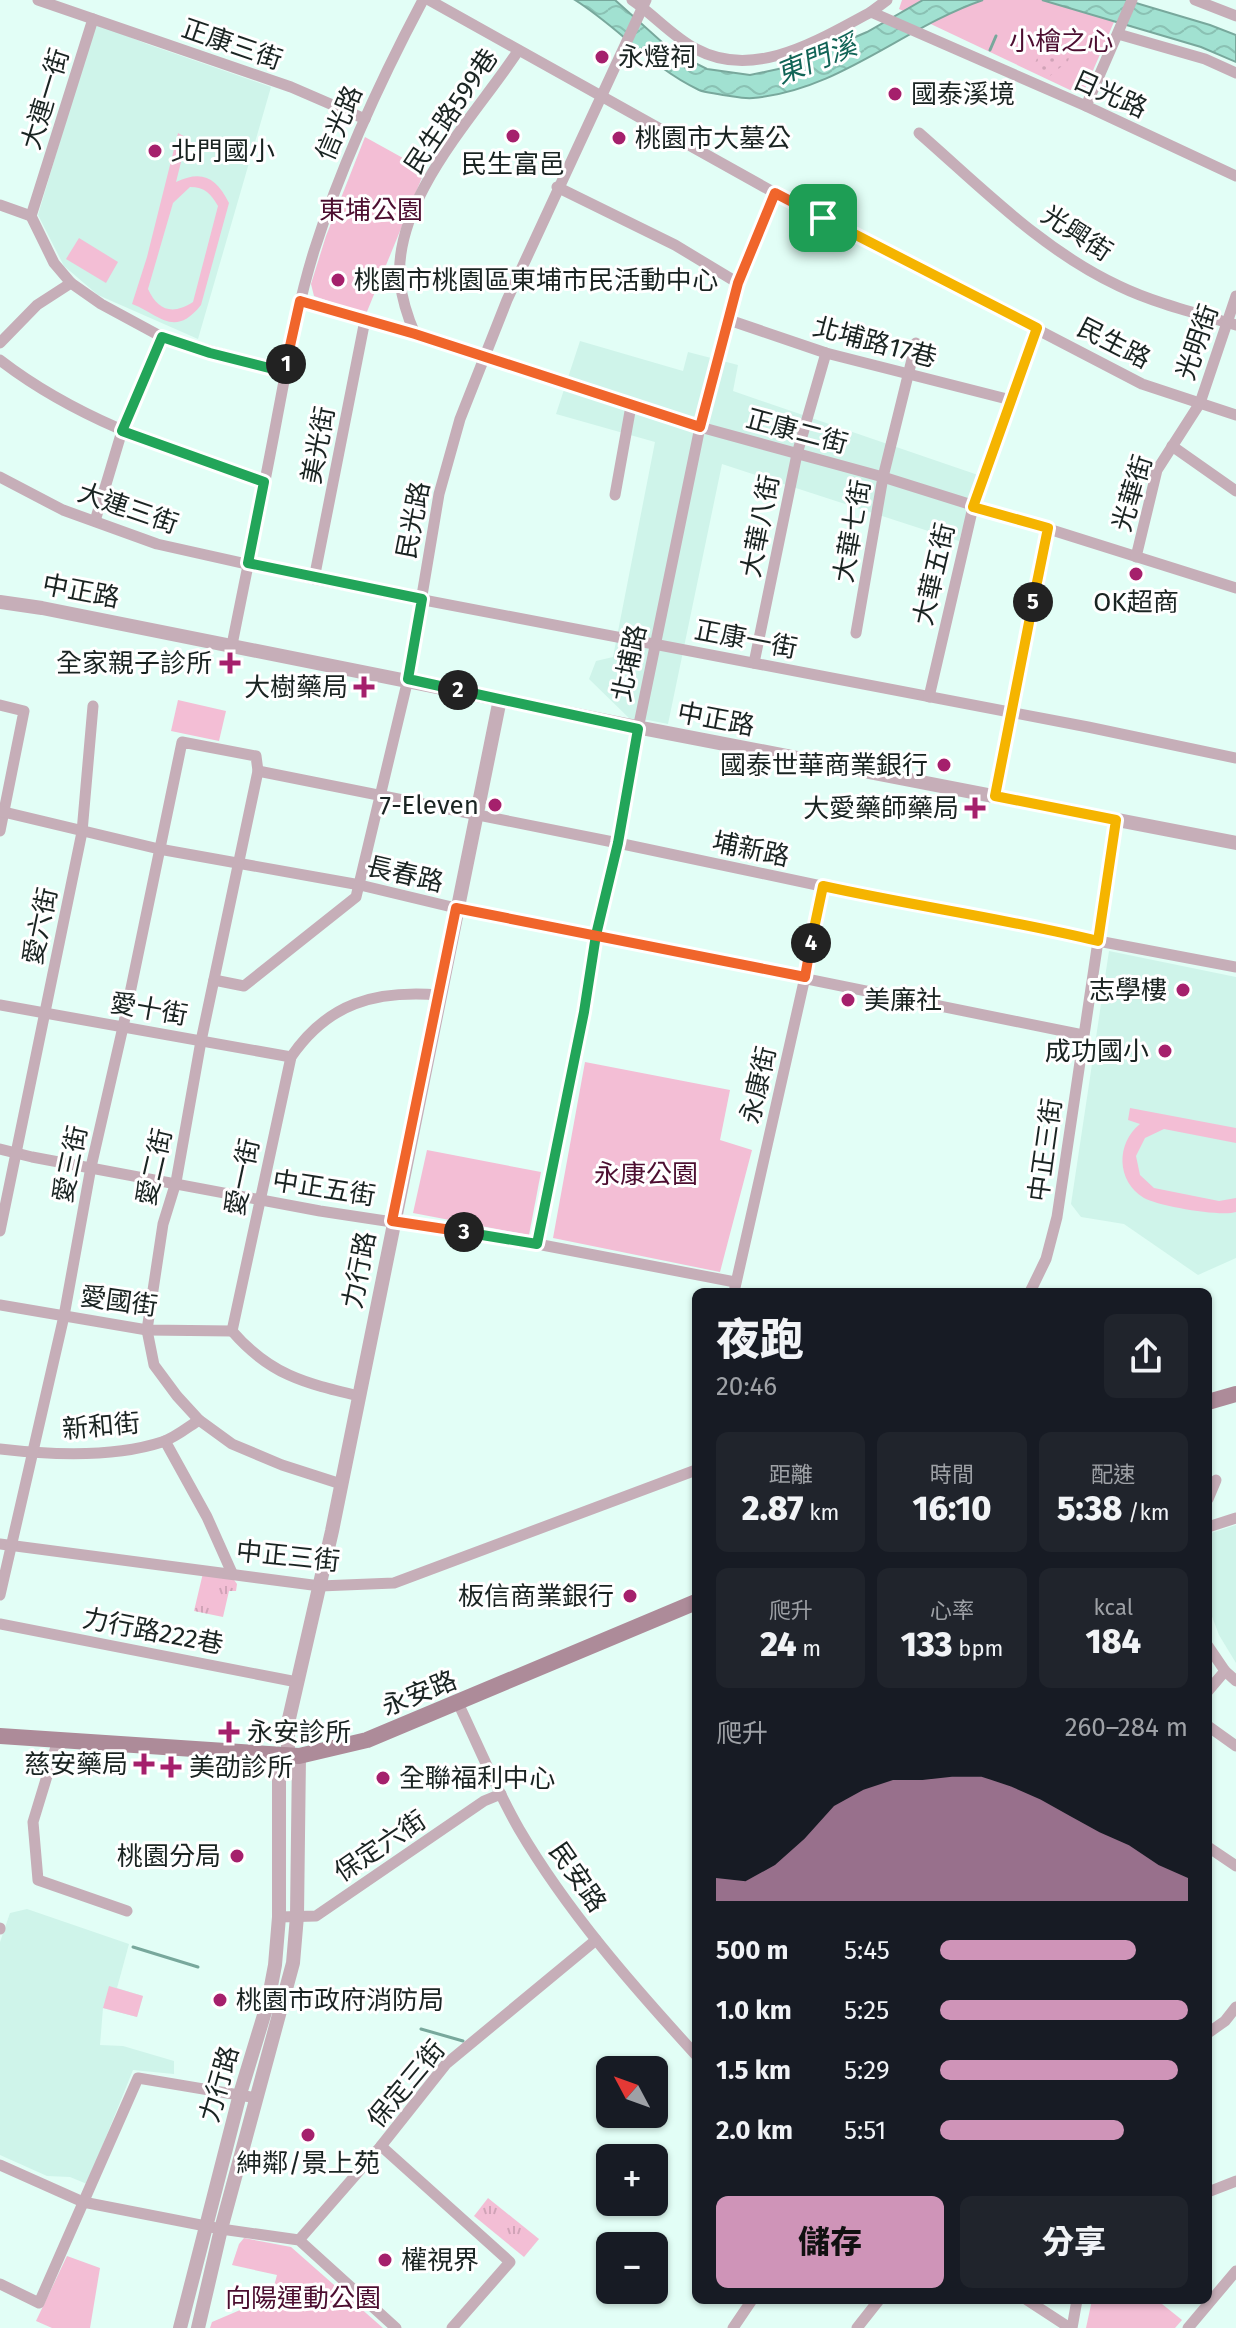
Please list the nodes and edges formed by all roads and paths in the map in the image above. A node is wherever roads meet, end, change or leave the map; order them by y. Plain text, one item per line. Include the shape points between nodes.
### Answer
1 (38, 0) edge
2 (426, 0) edge
3 (632, 0) edge
4 (887, 0) edge
5 (1132, 0) edge
6 (1195, 0) edge
7 (643, 8) edge
8 (871, 12) junction
9 (1236, 16) edge
10 (93, 19) junction
11 (1121, 29) junction
12 (518, 51) junction
13 (1236, 73) edge
14 (602, 96) junction
15 (1086, 106) junction
16 (365, 119) junction
17 (919, 133) dead end
18 (1236, 176) edge
19 (557, 187) junction
20 (775, 193) junction
21 (0, 205) edge
22 (31, 216) junction
23 (71, 283) junction
24 (738, 283) junction
25 (1236, 296) edge
26 (300, 301) junction
27 (365, 320) junction
28 (729, 320) junction
29 (1232, 324) edge
30 (1037, 328) junction
31 (415, 334) junction
32 (162, 337) junction
33 (0, 343) edge
34 (916, 343) dead end
35 (826, 353) junction
36 (485, 356) junction
37 (0, 360) edge
38 (285, 372) junction
39 (908, 374) junction
40 (1011, 400) junction
41 (1200, 403) junction
42 (631, 406) junction
43 (1236, 415) edge
44 (700, 427) junction
45 (122, 431) junction
46 (1172, 446) junction
47 (797, 454) junction
48 (0, 477) edge
49 (883, 477) junction
50 (264, 482) junction
51 (1236, 491) edge
52 (615, 495) dead end
53 (973, 507) junction
54 (95, 521) junction
55 (1048, 528) junction
56 (1136, 557) junction
57 (248, 563) junction
58 (314, 579) junction
59 (1236, 588) edge
60 (422, 599) junction
61 (0, 602) edge
62 (856, 633) dead end
63 (656, 644) junction
64 (232, 645) junction
65 (754, 663) junction
66 (408, 679) junction
67 (929, 697) junction
68 (500, 699) junction
69 (0, 705) edge
70 (93, 706) dead end
71 (1012, 713) junction
72 (638, 729) junction
73 (256, 756) joint
74 (1236, 758) edge
75 (258, 771) junction
76 (378, 795) junction
77 (995, 796) junction
78 (2, 812) edge
79 (475, 817) junction
80 (1116, 820) junction
81 (0, 831) edge
82 (82, 832) junction
83 (618, 843) junction
84 (1236, 843) edge
85 (159, 849) junction
86 (237, 864) junction
87 (360, 885) junction
88 (823, 886) junction
89 (456, 908) junction
90 (596, 935) junction
91 (1098, 941) junction
92 (1236, 967) edge
93 (805, 977) junction
94 (214, 980) junction
95 (439, 995) junction
96 (0, 1005) edge
97 (44, 1013) junction
98 (123, 1027) junction
99 (1083, 1035) junction
100 (201, 1041) junction
101 (291, 1057) junction
102 (0, 1149) edge
103 (15, 1153) junction
104 (91, 1167) junction
105 (176, 1182) junction
106 (259, 1199) junction
107 (392, 1221) junction
108 (0, 1231) edge
109 (537, 1244) junction
110 (734, 1287) edge
111 (1032, 1288) edge
112 (0, 1305) edge
113 (64, 1316) junction
114 (147, 1330) junction
115 (232, 1331) junction
116 (1236, 1394) edge
117 (359, 1396) junction
118 (1212, 1401) edge
119 (199, 1420) junction
120 (165, 1441) junction
121 (0, 1449) edge
122 (34, 1453) junction
123 (692, 1471) edge
124 (1216, 1480) dead end
125 (341, 1484) junction
126 (1212, 1490) edge
127 (1236, 1518) edge
128 (1212, 1526) edge
129 (0, 1544) edge
130 (13, 1546) junction
131 (232, 1573) junction
132 (320, 1586) junction
133 (0, 1595) edge
134 (692, 1604) edge
135 (0, 1624) edge
136 (1212, 1652) edge
137 (1225, 1671) junction
138 (1236, 1681) edge
139 (297, 1682) junction
140 (1212, 1686) edge
141 (458, 1703) junction
142 (1212, 1729) edge
143 (0, 1736) edge
144 (58, 1740) junction
145 (1236, 1746) edge
146 (289, 1755) junction
147 (501, 1794) junction
148 (1212, 1850) edge
149 (1236, 1866) edge
150 (127, 1911) dead end
151 (297, 1916) junction
152 (279, 1917) junction
153 (596, 1940) junction
154 (1236, 2007) edge
155 (1212, 2030) edge
156 (692, 2050) edge
157 (240, 2094) junction
158 (257, 2098) junction
159 (381, 2146) junction
160 (0, 2165) edge
161 (1236, 2181) edge
162 (1212, 2190) edge
163 (83, 2202) junction
164 (205, 2225) junction
165 (221, 2229) junction
166 (299, 2240) junction
167 (1236, 2271) edge
168 (0, 2284) edge
169 (1212, 2300) edge
170 (749, 2304) edge
171 (876, 2304) edge
172 (1033, 2304) edge
173 (1076, 2304) edge
174 (1208, 2304) edge
175 (180, 2328) edge
176 (198, 2328) edge
177 (396, 2328) edge
178 (452, 2328) edge
179 (733, 2328) edge
180 (857, 2328) edge
181 (1071, 2328) edge
182 (1188, 2328) edge

1 - 10 street, 正康三街
2 - 12 street, 民生路
2 - 16 street, 信光路
3 - 7 street
4 - 8 street
5 - 11 street
6 - 9 street
7 - 8 street via 696,49 733,62 813,44
7 - 14 street, 民光路
8 - 15 street, 日光路
10 - 16 street, 正康三街 via 291,87
10 - 22 street, 大連一街
11 - 13 street
11 - 15 street
12 - 14 street, 民生路
12 - 31 street, 民生路599巷 via 436,166 409,226 400,283
14 - 19 street, 民光路
14 - 20 street, 民生路
15 - 18 street, 日光路
16 - 26 street, 信光路 via 334,192
17 - 29 street, 光興街 via 1036,236 1076,263 1121,287
19 - 24 street via 675,245
19 - 36 street, 民光路
20 - 24 street, 北埔路
20 - 30 street, 民生路
21 - 22 street
22 - 23 street via 54,263
23 - 32 street
23 - 33 street via 37,305
24 - 28 street, 北埔路
25 - 29 street, 光明街
26 - 27 street, 正康二街
26 - 38 street, 信光路
27 - 31 street, 正康二街
27 - 58 street, 美光街
28 - 35 street, 北埔路17巷
28 - 44 street, 北埔路
29 - 41 street, 光明街
30 - 40 street, 大華五街
30 - 41 street, 民生路 via 1142,384
31 - 36 street, 正康二街
32 - 38 street
32 - 45 street
34 - 39 street, 大華七街
35 - 39 street, 北埔路17巷
35 - 47 street, 大華八街
36 - 42 street, 正康二街
36 - 60 street, 民光路 via 439,494
37 - 45 street via 57,399
38 - 50 street, 信光路
39 - 40 street, 北埔路17巷
39 - 49 street, 大華七街
40 - 53 street, 大華五街
41 - 43 street, 民生路
41 - 46 street, 光華街
42 - 44 street, 正康二街
42 - 52 street
44 - 47 street, 正康二街
44 - 63 street, 北埔路
45 - 50 street
45 - 54 street
46 - 51 street
46 - 56 street, 光華街 via 1157,470
47 - 49 street, 正康二街
47 - 65 street, 大華八街
48 - 54 street, 大連三街
49 - 53 street, 正康二街
49 - 62 street, 大華七街
50 - 57 street, 信光路
53 - 55 street, 正康二街
53 - 67 street, 大華五街
54 - 57 street, 大連三街 via 157,544
55 - 56 street, 正康二街
55 - 71 street
56 - 59 street, 正康二街
57 - 58 street, 正康一街
57 - 64 street, 信光路
58 - 60 street, 正康一街
60 - 63 street, 正康一街
60 - 66 street, 民光路
61 - 64 street, 中正路
63 - 65 street, 正康一街
63 - 72 street, 北埔路
64 - 66 street, 中正路
65 - 67 street, 正康一街
66 - 68 street, 中正路
66 - 76 street, 民光路
67 - 71 street, 正康一街
68 - 72 street, 中正路
68 - 79 street, 力行路
69 - 78 street via 24,711
70 - 82 street, 愛六街
71 - 74 street, 正康一街
71 - 77 street
72 - 77 street, 中正路
72 - 83 street, 北埔路
73 - 75 street, 愛二街
73 - 85 street, 愛三街 via 182,742
75 - 76 street, 埔新路
75 - 86 street, 愛二街
76 - 79 street, 埔新路
76 - 87 street, 民光路
77 - 80 street, 中正路
78 - 81 street
78 - 82 street, 長春路
79 - 83 street, 埔新路
79 - 89 street, 力行路
80 - 84 street, 中正路
80 - 91 street, 中正三街
82 - 85 street, 長春路
82 - 97 street, 愛六街
83 - 88 street, 埔新路
83 - 90 street, 北埔路
85 - 86 street, 長春路
85 - 98 street, 愛三街
86 - 87 street, 長春路
86 - 94 street, 愛二街
87 - 89 street, 長春路
87 - 94 street, 民光路 via 356,897 244,986
88 - 91 street, 埔新路
88 - 93 street, 永康街
89 - 90 street, 長春路
89 - 95 street, 力行路
90 - 93 street, 長春路
90 - 109 street, 北埔路
91 - 92 street, 埔新路
91 - 99 street, 中正三街
93 - 99 street, 長春路
93 - 110 street, 永康街
94 - 100 street, 愛二街
95 - 101 street, 愛一街 via 408,993 356,1003 306,1034
95 - 107 street, 力行路
96 - 97 street, 愛十街
97 - 98 street, 愛十街
97 - 103 street, 愛六街
98 - 100 street, 愛十街
98 - 104 street, 愛三街
99 - 111 street, 中正三街 via 1057,1217
100 - 101 street, 愛十街
100 - 105 street, 愛二街
101 - 106 street, 愛一街
102 - 103 street, 中正五街
103 - 104 street, 中正五街
103 - 108 street, 愛六街
104 - 105 street, 中正五街
104 - 113 street, 愛三街
105 - 106 street, 中正五街
105 - 114 street, 愛二街 via 163,1224
106 - 107 street, 中正五街
106 - 115 street, 愛一街
107 - 109 street, 中正五街
107 - 117 street, 力行路
109 - 110 street, 中正五街
112 - 113 street, 愛國街
113 - 114 street, 愛國街
113 - 122 street, 愛三街
114 - 115 street, 愛國街
114 - 119 street, 愛二街 via 154,1365
115 - 117 street via 255,1357 293,1379
116 - 118 main road
117 - 125 street, 力行路
119 - 120 street, 新和街
119 - 125 street, 愛二街 via 232,1444
120 - 122 street, 新和街 via 119,1452
120 - 131 street
121 - 122 street, 新和街
122 - 130 street, 愛三街
123 - 132 street, 中正三街 via 394,1583
124 - 126 street
125 - 132 street, 力行路
127 - 128 street
129 - 130 street, 中正三街
130 - 131 street, 中正三街
130 - 133 street, 愛三街
131 - 132 street, 中正三街
132 - 139 street, 力行路
134 - 141 main road, 永安路
135 - 139 street, 力行路222巷
136 - 137 street
137 - 138 street
137 - 140 street
139 - 146 street, 力行路 via 288,1723
141 - 146 main road, 永安路 via 367,1740
141 - 147 street, 民安路
142 - 145 street
143 - 144 main road, 永安路
144 - 146 main road, 永安路
144 - 150 street via 33,1822 38,1880
146 - 151 street, 力行路
146 - 152 street, 力行路
147 - 151 street, 保定六街 via 316,1916
147 - 153 street, 民安路 via 544,1868
148 - 149 street
151 - 152 street, 保定六街
151 - 158 street, 力行路 via 293,1963
152 - 157 street, 力行路 via 268,2002
153 - 156 street, 民安路
153 - 159 street, 保定三街 via 446,2064
154 - 155 street
157 - 158 street
157 - 163 street via 138,2078
157 - 164 street, 力行路
158 - 165 street, 力行路
159 - 166 street, 保定三街
159 - 178 street via 510,2262
160 - 163 street
161 - 162 street
163 - 164 street
163 - 168 street via 39,2303
164 - 165 street
164 - 175 street, 力行路
165 - 166 street
165 - 176 street, 力行路
166 - 177 street
167 - 169 street
170 - 179 street
171 - 180 street
172 - 181 street
173 - 181 street
174 - 182 street

